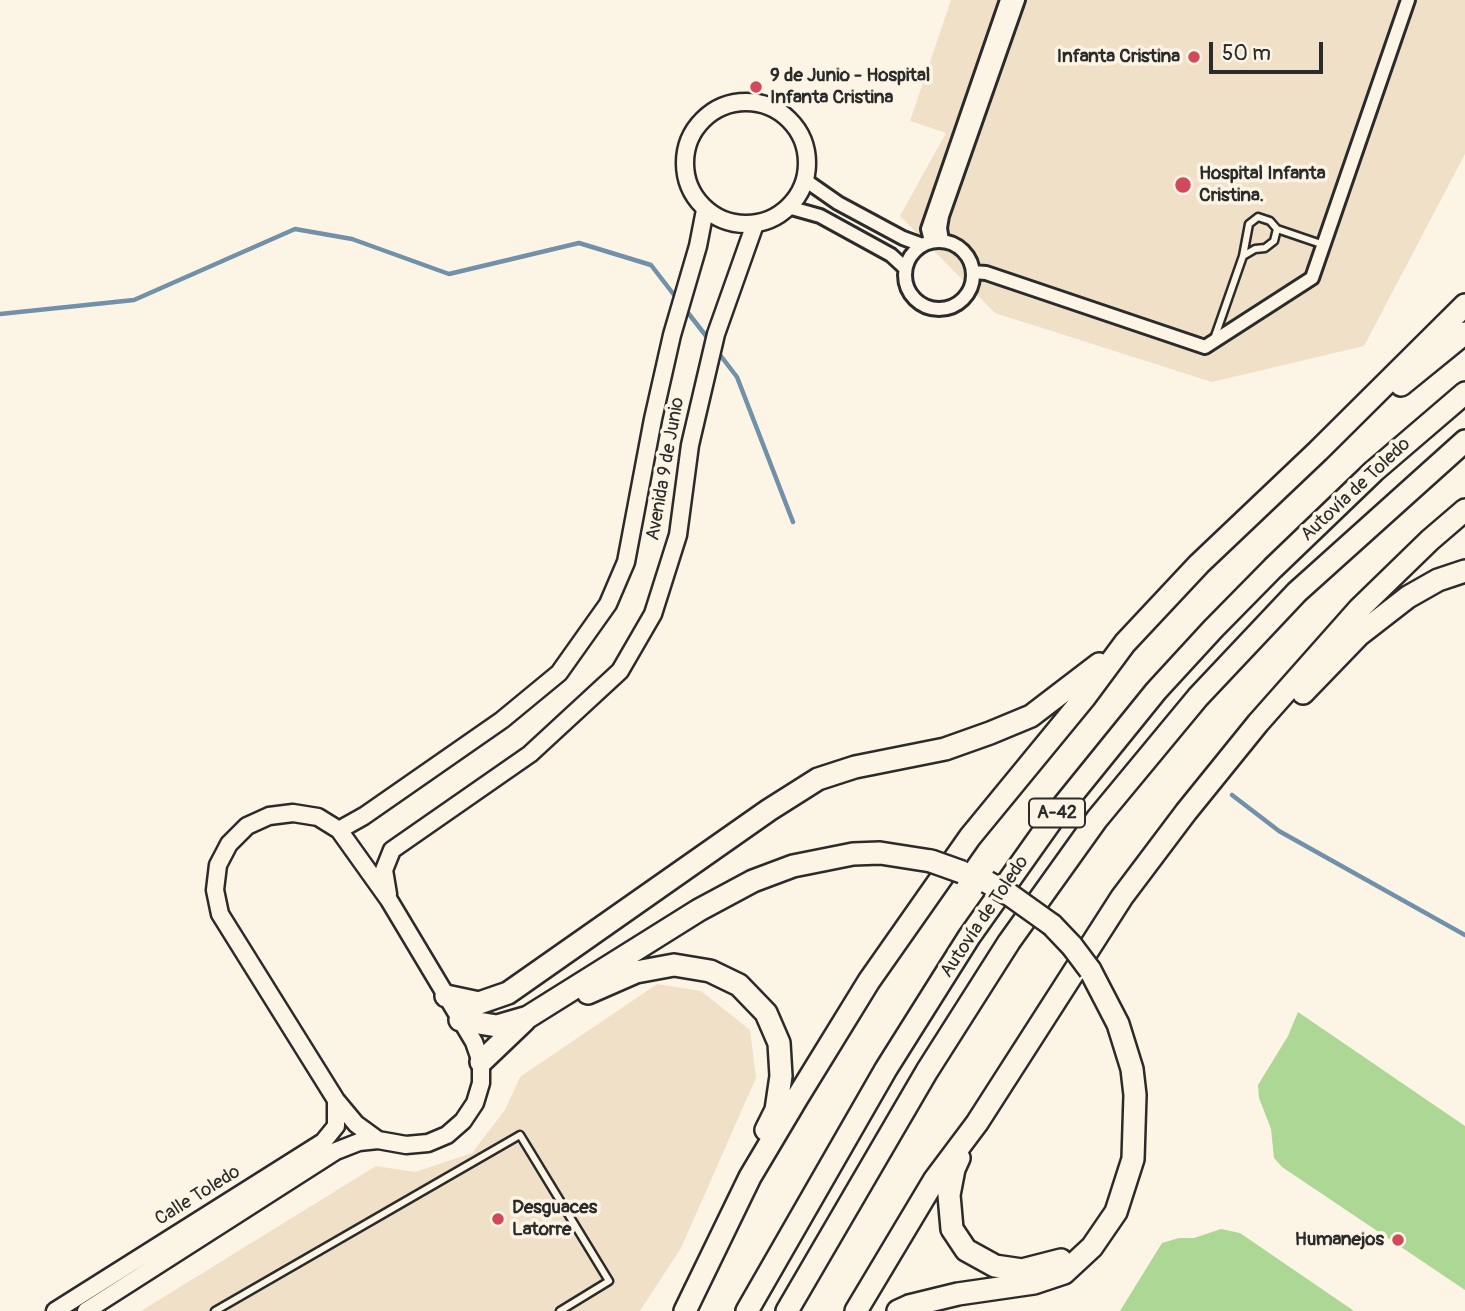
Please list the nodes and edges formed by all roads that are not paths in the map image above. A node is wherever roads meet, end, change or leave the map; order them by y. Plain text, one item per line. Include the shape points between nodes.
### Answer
1 (1007, 0) edge
2 (1018, 0) edge
3 (1408, 0) edge
4 (805, 180) junction
5 (788, 208) junction
6 (705, 210) junction
7 (755, 224) junction
8 (1277, 229) junction
9 (931, 242) junction
10 (1324, 245) junction
11 (1243, 256) junction
12 (905, 268) junction
13 (973, 272) junction
14 (1465, 305) edge
15 (1465, 333) edge
16 (1213, 340) junction
17 (1465, 393) edge
18 (1465, 441) edge
19 (1318, 451) junction
20 (1465, 510) edge
21 (1465, 570) edge
22 (1125, 643) junction
23 (1186, 812) junction
24 (339, 830) junction
25 (389, 900) junction
26 (446, 996) junction
27 (533, 1015) junction
28 (460, 1020) junction
29 (481, 1062) junction
30 (336, 1100) junction
31 (977, 1123) junction
32 (378, 1140) junction
33 (750, 1177) junction
34 (1092, 1247) junction
35 (905, 1309) edge
36 (55, 1311) edge
37 (86, 1311) edge
38 (215, 1311) edge
39 (560, 1311) edge
40 (685, 1311) edge
41 (747, 1311) edge
42 (787, 1311) edge
43 (856, 1311) edge

1 - 9 street via 928,229
2 - 9 street via 940,228
3 - 10 street
4 - 5 main road
4 - 6 main road via 804,147 787,118 756,103 732,103 699,123 684,158 685,177
4 - 9 street via 903,238
5 - 7 main road
5 - 12 street via 820,216 891,255
6 - 7 main road via 740,225
6 - 24 main road, Avenida 9 de Junio via 653,419 626,562 608,604 559,673 502,720
7 - 25 main road, Avenida 9 de Junio via 716,334 690,445 678,535 653,614 620,671 530,754 392,850 384,870
8 - 10 lane
8 - 11 lane via 1274,241
8 - 11 lane via 1258,217 1249,224
9 - 12 street via 908,259
9 - 13 street via 954,244 970,260
10 - 16 street via 1312,278
11 - 16 lane
12 - 13 street via 913,298 942,310 969,293
13 - 16 street via 1205,347
14 - 19 highway
15 - 19 highway
17 - 41 highway, Autovía de Toledo / A-42 via 1374,471 1222,621 1156,691 1054,817 969,937 886,1069
18 - 42 highway, Autovía de Toledo / A-42 via 1297,592 1198,697 1097,819 1009,943 927,1071
19 - 22 highway via 1199,564
20 - 23 highway via 1359,609
21 - 23 highway via 1408,597 1359,635
22 - 26 highway via 1031,716 945,749 818,779 508,993 479,1003
22 - 33 highway via 970,837 869,981
23 - 31 highway via 1122,897
24 - 25 main road
24 - 30 main road via 318,817 293,813 269,816 247,826 229,844 218,865 215,890 220,914
25 - 26 main road
26 - 28 main road
27 - 28 highway via 497,1026
27 - 29 highway
27 - 33 highway via 636,972 674,965 710,971 739,985 766,1013 779,1043 781,1076 776,1110 757,1149
27 - 34 highway, bridge via 699,910 793,866 853,853 880,853 931,861 962,872 1025,905 1072,946 1090,970 1126,1047 1133,1082 1133,1159 1116,1212
28 - 29 main road
29 - 32 main road via 475,1103 447,1135 407,1145
30 - 32 main road via 356,1124
30 - 36 main road, Calle Toledo via 337,1126 323,1142
31 - 34 highway via 954,1169 948,1195 952,1229 966,1250 995,1266 1021,1270
31 - 43 highway via 935,1179
32 - 37 main road, Calle Toledo via 336,1151
33 - 40 highway
34 - 35 highway via 1064,1273 1034,1283 958,1294
38 - 39 lane via 520,1135 609,1281

